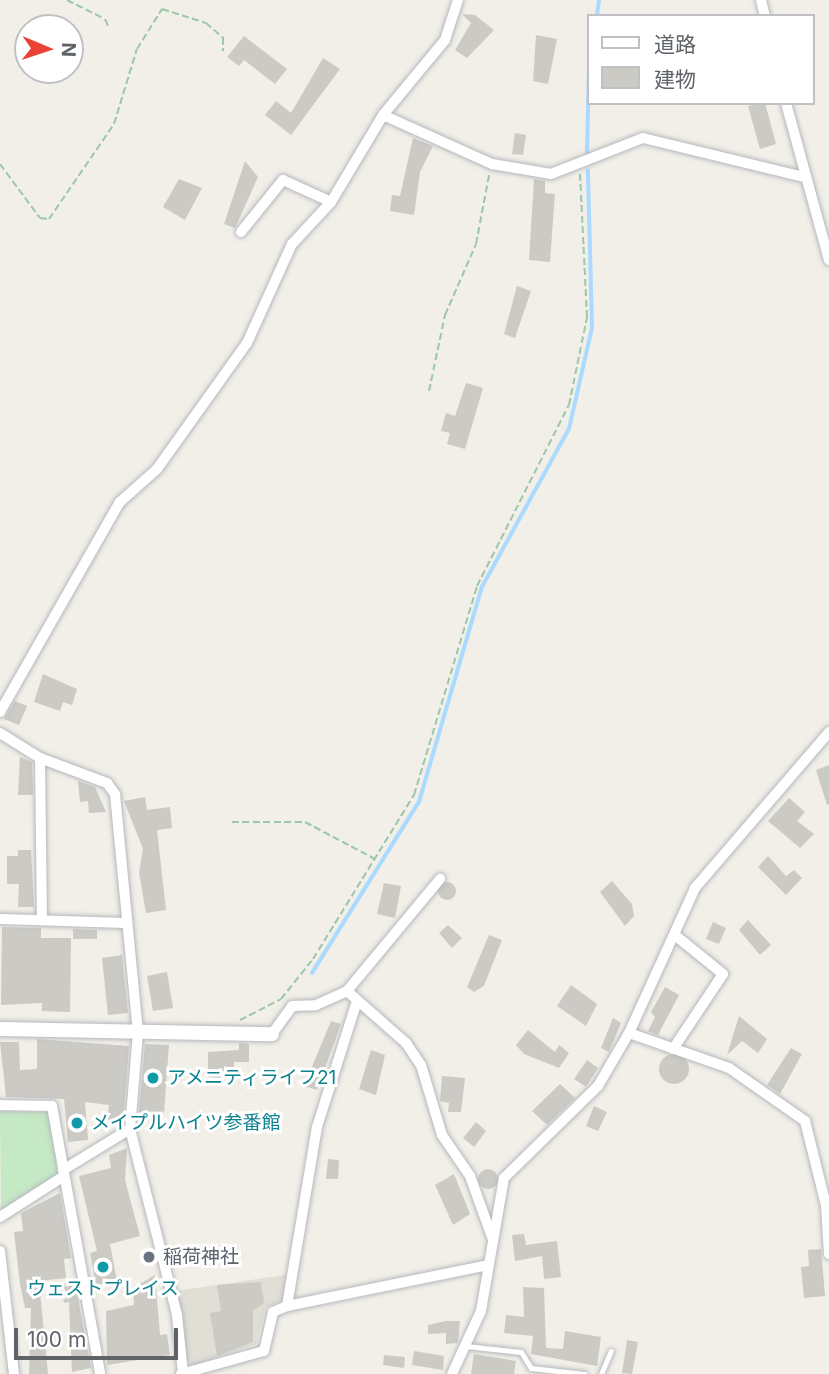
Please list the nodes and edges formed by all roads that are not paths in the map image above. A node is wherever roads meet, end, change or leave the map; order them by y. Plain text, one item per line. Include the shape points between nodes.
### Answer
1 (458, 0) edge
2 (786, 105) edge
3 (383, 115) junction
4 (804, 177) junction
5 (331, 202) junction
6 (241, 232) dead end
7 (829, 260) edge
8 (0, 712) edge
9 (829, 732) edge
10 (0, 733) edge
11 (40, 758) junction
12 (440, 878) dead end
13 (0, 919) edge
14 (42, 920) junction
15 (127, 923) junction
16 (676, 936) junction
17 (347, 991) junction
18 (357, 1001) junction
19 (0, 1029) edge
20 (138, 1032) junction
21 (629, 1033) junction
22 (272, 1034) joint
23 (673, 1049) junction
24 (0, 1105) edge
25 (130, 1129) junction
26 (63, 1173) junction
27 (0, 1217) edge
28 (493, 1239) junction
29 (0, 1251) edge
30 (829, 1254) edge
31 (488, 1265) junction
32 (288, 1306) junction
33 (465, 1346) junction
34 (611, 1351) dead end
35 (14, 1374) edge
36 (100, 1374) edge
37 (182, 1374) edge
38 (452, 1374) edge
39 (586, 1374) edge
40 (601, 1374) edge

1 - 3 street via 445,40
2 - 4 street
3 - 4 street via 492,164 551,174 643,138
3 - 5 street
4 - 7 street
5 - 6 street via 283,180
5 - 8 street via 292,244 247,343 225,376 157,469 120,502
9 - 16 street via 760,819 705,873
10 - 11 street
11 - 14 street
11 - 15 street via 107,783 115,794
12 - 17 street
13 - 14 street
14 - 15 street
15 - 20 street
16 - 21 street
16 - 23 street via 723,974
17 - 18 street
17 - 22 street via 316,1005 292,1006
18 - 28 street via 406,1043 421,1065 442,1135 470,1176
18 - 32 street via 317,1127
19 - 20 street
20 - 22 street
20 - 25 street
21 - 23 street
21 - 28 street via 582,1105 504,1178
23 - 30 street via 729,1068 805,1121 826,1205
24 - 26 street via 52,1106
25 - 26 street
25 - 37 street via 177,1315
26 - 27 street
26 - 36 street
28 - 31 street
29 - 35 street
31 - 32 street
31 - 33 street via 481,1311
32 - 37 street via 273,1312 264,1351
33 - 38 street
33 - 39 lane via 521,1352 531,1368
34 - 40 lane

